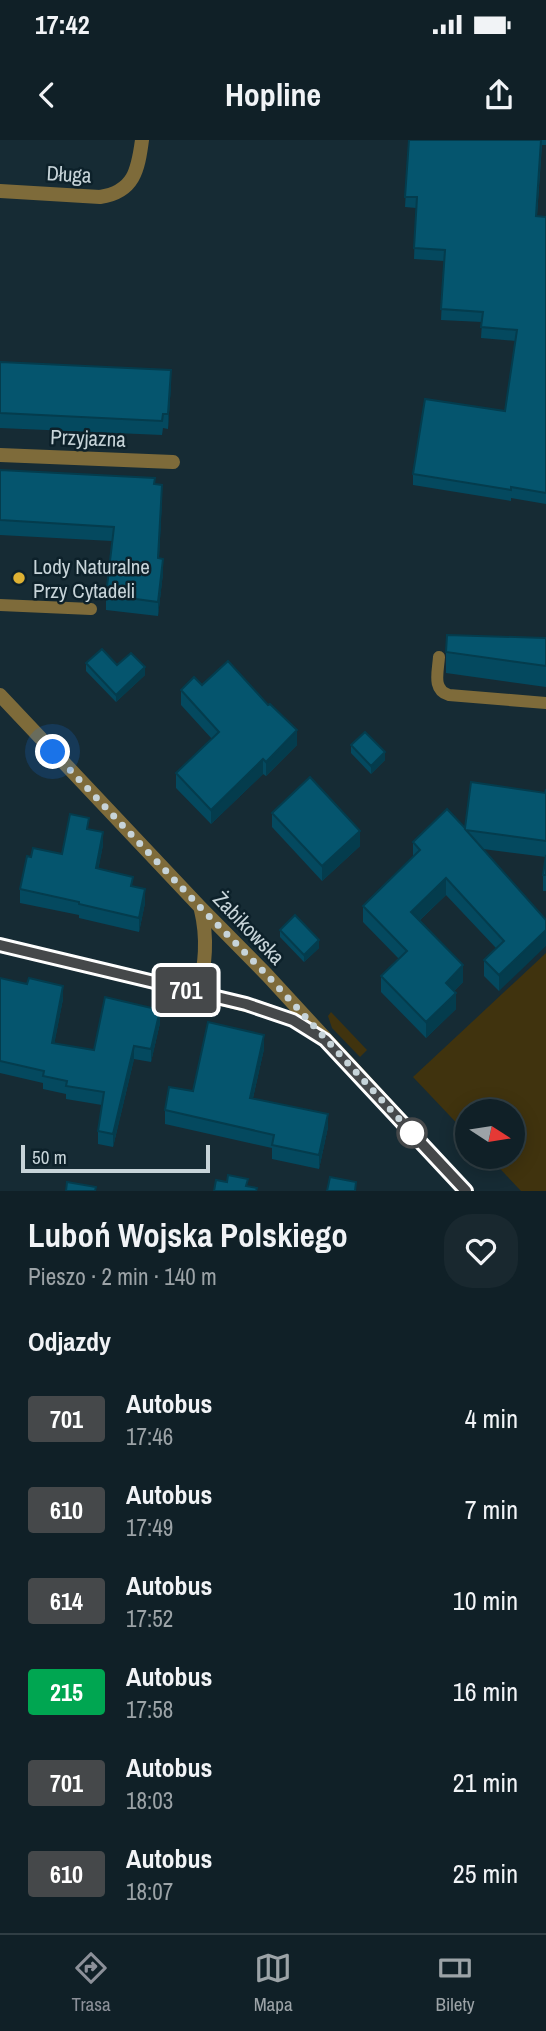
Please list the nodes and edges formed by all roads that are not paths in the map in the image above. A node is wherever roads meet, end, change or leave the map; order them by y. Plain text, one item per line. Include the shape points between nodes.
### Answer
1 (142, 140) edge
2 (0, 191) edge
3 (0, 455) edge
4 (173, 462) dead end
5 (0, 605) edge
6 (91, 609) dead end
7 (439, 657) dead end
8 (0, 695) edge
9 (546, 703) edge
10 (201, 908) junction
11 (0, 945) edge
12 (199, 993) junction
13 (325, 1040) junction
14 (466, 1191) edge

1 - 2 street, Długa via 130,183 111,195
3 - 4 street, Przyjazna
5 - 6 lane
7 - 9 lane via 438,685 443,693
8 - 10 street, Żabikowska
10 - 12 street via 206,951
10 - 13 street, Żabikowska
11 - 12 street
12 - 13 street via 279,1014
13 - 14 street, Żabikowska

